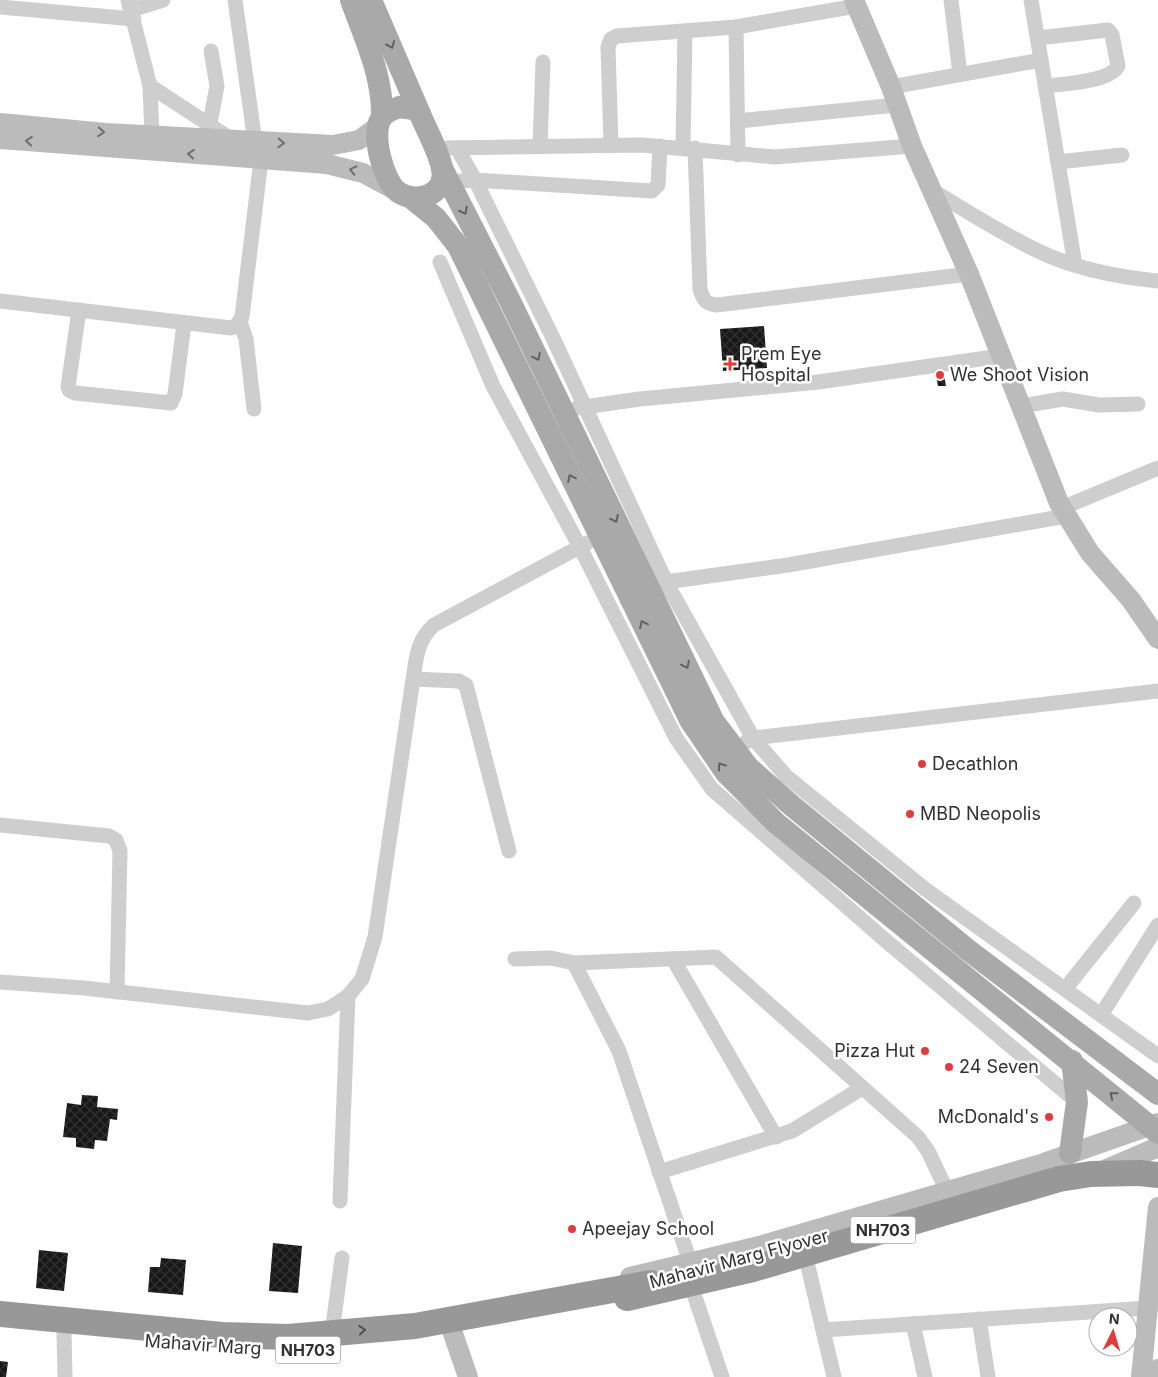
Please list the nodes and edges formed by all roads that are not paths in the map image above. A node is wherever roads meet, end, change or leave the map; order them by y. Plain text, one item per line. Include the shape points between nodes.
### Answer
1 (163, 0) edge
2 (235, 0) edge
3 (351, 0) edge
4 (371, 0) edge
5 (951, 0) edge
6 (1031, 0) edge
7 (855, 3) edge
8 (0, 7) edge
9 (131, 10) edge
10 (736, 28) junction
11 (685, 31) junction
12 (1038, 38) junction
13 (211, 51) dead end
14 (1041, 60) junction
15 (543, 62) dead end
16 (960, 74) junction
17 (150, 86) junction
18 (1045, 86) junction
19 (894, 96) junction
20 (420, 114) junction
21 (738, 121) junction
22 (380, 122) junction
23 (0, 123) edge
24 (210, 123) junction
25 (152, 135) junction
26 (0, 139) edge
27 (234, 140) junction
28 (611, 145) junction
29 (540, 146) junction
30 (660, 146) junction
31 (912, 146) junction
32 (457, 148) junction
33 (689, 148) junction
34 (258, 151) junction
35 (1122, 154) dead end
36 (738, 155) junction
37 (1058, 162) junction
38 (442, 166) junction
39 (475, 180) junction
40 (934, 192) junction
41 (403, 194) junction
42 (440, 262) dead end
43 (1075, 265) junction
44 (969, 274) junction
45 (1158, 280) edge
46 (0, 301) edge
47 (79, 310) junction
48 (240, 322) junction
49 (184, 324) junction
50 (1001, 356) junction
51 (1138, 404) dead end
52 (1021, 406) junction
53 (254, 409) dead end
54 (574, 409) junction
55 (1158, 468) edge
56 (1064, 512) junction
57 (600, 536) junction
58 (580, 547) junction
59 (656, 583) junction
60 (1131, 600) junction
61 (1158, 621) edge
62 (1158, 639) edge
63 (413, 679) junction
64 (1158, 691) edge
65 (753, 738) junction
66 (733, 748) junction
67 (753, 776) junction
68 (0, 825) edge
69 (509, 851) dead end
70 (1134, 903) dead end
71 (1158, 925) edge
72 (515, 959) dead end
73 (672, 959) junction
74 (574, 963) junction
75 (0, 982) edge
76 (1065, 989) junction
77 (117, 992) junction
78 (348, 996) junction
79 (1101, 1015) junction
80 (1158, 1056) edge
81 (1072, 1061) junction
82 (862, 1088) junction
83 (1158, 1094) edge
84 (1077, 1102) junction
85 (1156, 1122) edge
86 (776, 1137) junction
87 (1158, 1147) edge
88 (1070, 1154) junction
89 (1158, 1167) edge
90 (659, 1172) junction
91 (1158, 1176) edge
92 (947, 1191) junction
93 (340, 1201) dead end
94 (1158, 1207) edge
95 (342, 1258) dead end
96 (690, 1262) junction
97 (807, 1262) junction
98 (694, 1294) junction
99 (619, 1295) junction
100 (1148, 1308) junction
101 (0, 1314) edge
102 (979, 1319) junction
103 (913, 1324) junction
104 (0, 1327) edge
105 (450, 1327) junction
106 (823, 1330) junction
107 (332, 1333) junction
108 (64, 1334) junction
109 (1158, 1369) edge
110 (65, 1377) edge
111 (468, 1377) edge
112 (722, 1377) edge
113 (834, 1377) edge
114 (925, 1377) edge
115 (988, 1377) edge
116 (1141, 1377) edge
117 (1157, 1377) edge

1 - 9 street
2 - 34 street
3 - 22 main road via 377,72 382,97
4 -> 20 main road
5 - 16 street
6 - 12 street
7 - 10 street
7 - 19 street
8 - 9 street
9 - 17 street
10 - 11 street
10 - 21 street
11 - 28 street via 617,36 609,42
11 - 33 street
12 - 14 street
12 - 18 street via 1108,30 1112,35 1118,66 1106,76
13 - 24 street via 216,86
14 - 16 street
14 - 18 street
15 - 29 street
16 - 19 street
17 - 24 street
17 - 25 street
18 - 37 street
19 - 21 street
19 - 31 street
20 - 22 main road via 399,107 388,112
20 - 38 main road
21 - 36 street
34 -> 22 street via 359,140
22 - 41 main road via 376,138 380,156 386,174
23 -> 25 street
24 - 27 street
25 - 27 street
34 -> 26 street
27 - 34 street
28 - 29 street
28 - 30 street
29 - 32 street
30 - 33 street
30 - 39 street via 658,185 652,191
31 - 36 street via 775,157
31 - 40 street
32 - 38 street
32 - 39 street
33 - 36 street
33 - 44 street via 700,289 708,304
41 -> 34 street via 363,173
34 - 48 street
35 - 37 street
37 - 43 street
38 - 39 street
38 - 41 main road via 443,179 430,195
38 -> 54 main road
39 - 54 street
40 - 43 street via 1037,251
40 - 44 street
57 -> 41 main road via 458,246 436,218
42 - 58 street via 493,386
43 - 45 street via 1135,279
44 - 50 street
46 - 47 street
47 - 49 street
47 - 49 street via 68,387 75,393 171,403
48 - 49 street via 231,328
48 - 53 street via 246,339
50 - 52 street
50 - 54 street via 818,382 640,399
51 - 52 street via 1099,405 1063,399
52 - 56 street
54 - 59 main road
55 - 56 street
56 - 59 street via 788,565
56 - 60 street via 1090,553
57 - 58 street
81 -> 57 main road via 776,823 726,773 690,720
58 - 63 street via 426,632 418,647
58 - 84 street via 676,738 712,789
59 - 65 street
59 -> 66 main road via 714,722
60 - 61 street
60 - 62 street
63 - 69 street via 466,684
63 - 78 street via 375,937 362,979
64 - 65 street
65 - 66 street
65 - 76 street via 786,776 925,889
66 - 67 main road
67 - 83 main road via 968,950
67 - 85 main road via 828,849
68 - 77 street via 109,836 116,840 120,851
70 - 76 street
71 - 79 street
72 - 74 street via 551,958
73 - 74 street
73 - 82 street via 712,956 720,959
73 - 86 street
74 - 90 street via 619,1051
75 - 77 street
76 - 79 street
77 - 78 street via 308,1013 328,1009
78 - 93 street
79 - 80 street
81 - 84 main road
85 -> 81 main road
82 - 86 street via 792,1131
82 - 92 street via 918,1137
84 - 88 main road
85 - 88 street
86 - 90 street
87 - 97 street via 1079,1181
88 - 92 street
89 - 99 highway, Mahavir Marg Flyover / NH703 via 1115,1163 1054,1170
90 - 96 street
91 - 99 highway, Mahavir Marg Flyover / NH703, bridge via 1091,1174 1059,1179 753,1269
92 - 96 street via 759,1246
94 - 100 street
95 - 107 street
96 - 99 street via 620,1280
97 - 98 street
97 - 106 street
98 - 99 street via 622,1307
98 - 112 street
99 - 105 highway, Mahavir Marg / NH703
100 - 102 street
100 - 116 street
101 - 107 highway, Mahavir Marg / NH703 via 222,1335 288,1337
102 - 103 street
102 - 115 street
103 - 106 street
103 - 114 street
104 - 108 highway, Mahavir Marg / NH703
107 -> 105 highway, Mahavir Marg / NH703 via 415,1326
105 - 108 highway, Mahavir Marg / NH703 via 359,1348 284,1350 221,1350
105 - 111 street
106 - 113 street
108 - 110 street
109 - 117 street

